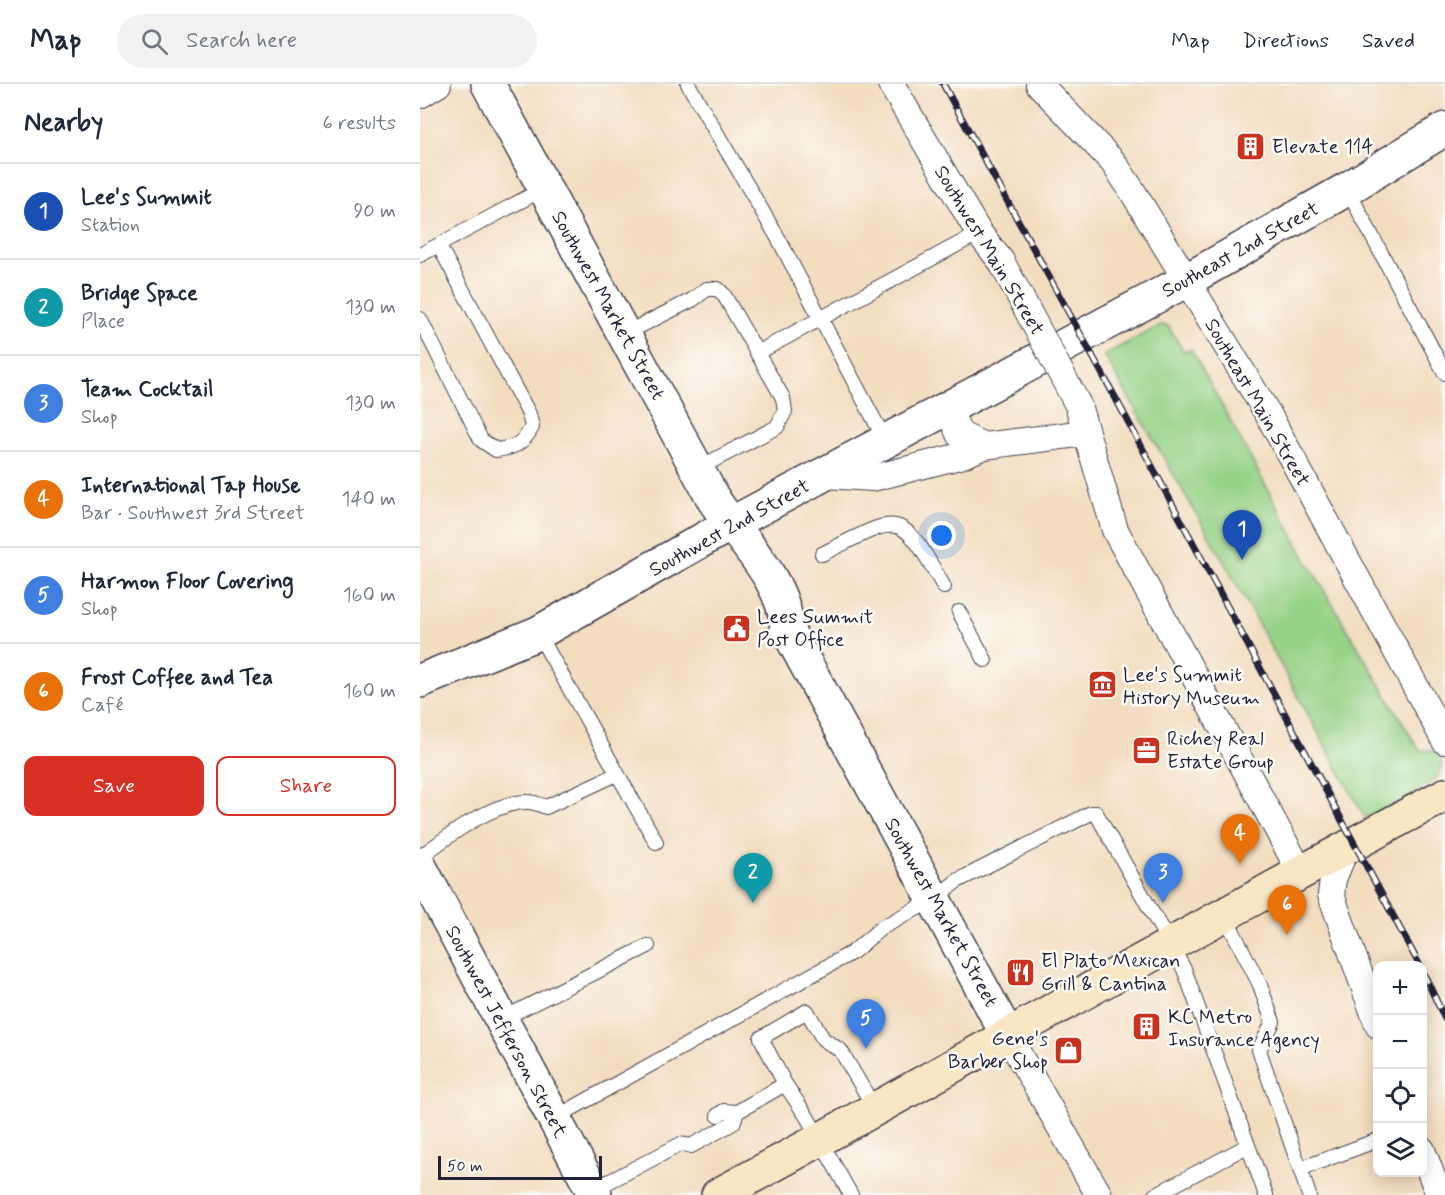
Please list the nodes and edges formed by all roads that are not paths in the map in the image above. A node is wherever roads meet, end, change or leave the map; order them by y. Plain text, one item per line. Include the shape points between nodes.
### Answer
1 (438, 84) edge
2 (488, 84) edge
3 (688, 84) edge
4 (891, 84) edge
5 (1039, 84) edge
6 (420, 95) edge
7 (1445, 129) edge
8 (545, 188) junction
9 (1347, 189) junction
10 (979, 233) junction
11 (440, 246) junction
12 (420, 255) edge
13 (1187, 280) junction
14 (420, 319) edge
15 (821, 319) junction
16 (624, 334) junction
17 (757, 353) junction
18 (1033, 363) joint
19 (1445, 373) edge
20 (949, 408) junction
21 (1085, 433) junction
22 (886, 442) junction
23 (984, 446) junction
24 (698, 469) junction
25 (825, 475) junction
26 (730, 525) junction
27 (822, 554) dead end
28 (944, 587) dead end
29 (959, 612) dead end
30 (538, 633) junction
31 (985, 660) dead end
32 (420, 681) edge
33 (1445, 741) edge
34 (617, 774) junction
35 (1445, 795) edge
36 (656, 842) dead end
37 (1346, 848) junction
38 (420, 857) edge
39 (420, 867) edge
40 (1288, 878) junction
41 (1330, 896) junction
42 (934, 899) junction
43 (1224, 914) junction
44 (1170, 945) junction
45 (648, 946) dead end
46 (1373, 1015) edge
47 (500, 1020) junction
48 (1008, 1035) junction
49 (785, 1084) junction
50 (875, 1110) junction
51 (737, 1112) junction
52 (718, 1115) dead end
53 (554, 1119) junction
54 (820, 1140) junction
55 (1373, 1142) edge
56 (1247, 1146) junction
57 (1427, 1163) edge
58 (1300, 1169) junction
59 (594, 1193) edge
60 (718, 1195) edge
61 (851, 1195) edge
62 (1099, 1195) edge
63 (1155, 1195) edge
64 (1266, 1195) edge
65 (1309, 1195) edge
66 (1439, 1195) edge

1 - 6 street
2 - 8 street, Southwest Market Street
3 - 15 lane
4 - 10 street, Southwest Main Street
5 - 13 street, Southeast Main Street via 1113,162
7 - 9 street, Southeast 2nd Street
8 - 11 lane
8 - 16 street, Southwest Market Street
9 - 13 street, Southeast 2nd Street
9 - 19 lane
10 - 15 lane
10 - 21 street, Southwest Main Street, bridge via 1001,261 1078,405
11 - 12 lane
11 - 14 lane via 528,414 532,427 526,439 512,448 496,450 481,440
13 - 18 street, Southeast 2nd Street
13 - 33 street, Southeast Main Street via 1268,414
15 - 17 lane
15 - 22 lane
16 - 17 lane via 706,290 718,290
16 - 24 street, Southwest Market Street
17 - 24 lane via 783,398 782,422
18 - 20 street, Southwest 2nd Street
20 - 22 street, Southwest 2nd Street
20 - 23 street via 959,434
21 - 23 street
21 - 40 street, Southwest Main Street via 1115,530
22 - 25 street, Southwest 2nd Street
23 - 25 street via 873,478
24 - 26 street, Southwest Market Street
25 - 26 street, Southwest 2nd Street
26 - 30 street, Southwest 2nd Street
26 - 42 street, Southwest Market Street via 758,557 783,606 786,629
27 - 28 lane via 878,527 897,525 919,542
29 - 31 lane
30 - 32 street, Southwest 2nd Street
30 - 34 lane
34 - 36 lane
34 - 38 lane via 546,807 528,802 501,806
35 - 37 main road
37 - 40 main road
37 - 41 street
39 - 47 street, Southwest Jefferson Street
40 - 41 street
40 - 43 main road
41 - 46 street
42 - 44 lane via 957,881 1085,813 1096,813
42 - 48 street, Southwest Market Street
42 - 53 lane via 881,928 853,952
43 - 44 main road
43 - 58 lane via 1260,985 1273,1022 1259,1050
44 - 48 main road
44 - 56 lane via 1184,969
45 - 47 lane
47 - 53 street, Southwest Jefferson Street
48 - 50 main road
48 - 62 street, Southwest Market Street
49 - 50 lane via 761,1038 807,1011 823,1039 841,1051
49 - 51 lane
49 - 54 lane
50 - 54 main road
51 - 52 lane via 724,1111
51 - 59 lane via 734,1123 691,1146 684,1138
53 - 59 street, Southwest Jefferson Street
54 - 60 main road
54 - 61 lane
55 - 58 lane
56 - 63 lane
56 - 64 lane
57 - 66 street
58 - 65 lane

